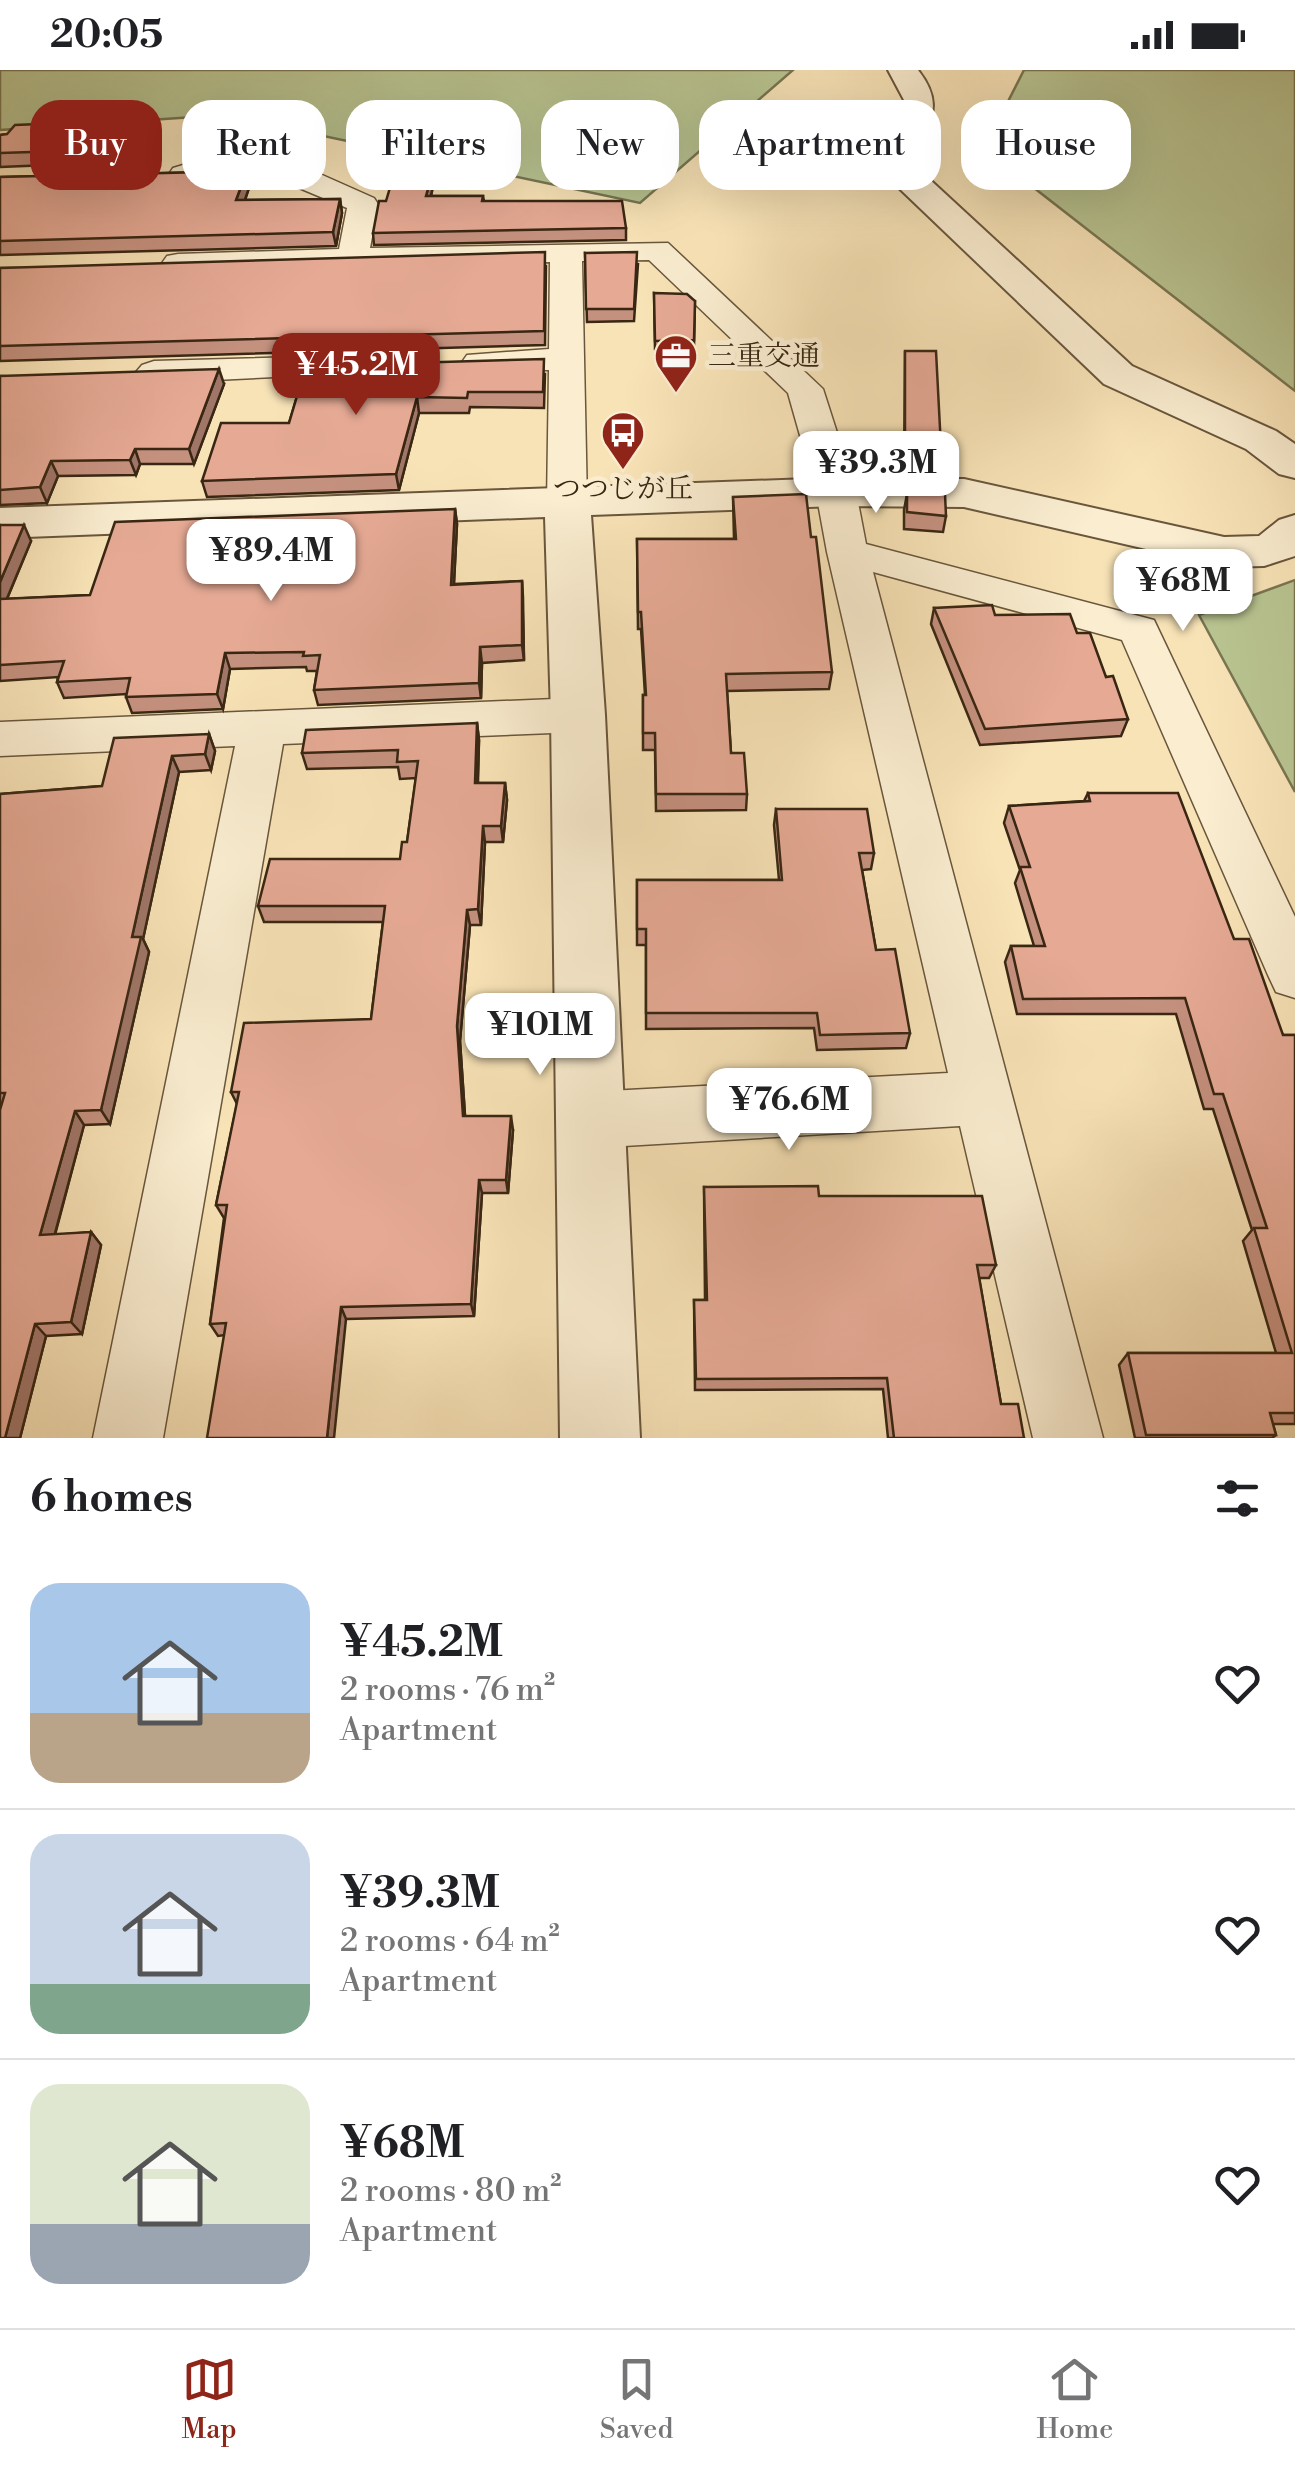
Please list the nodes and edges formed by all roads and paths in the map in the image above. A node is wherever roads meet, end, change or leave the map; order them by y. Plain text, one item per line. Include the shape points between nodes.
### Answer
1 (904, 70) edge
2 (162, 175) edge
3 (566, 252) junction
4 (353, 257) junction
5 (157, 264) edge
6 (566, 359) junction
7 (448, 363) edge
8 (410, 364) edge
9 (117, 373) edge
10 (1295, 464) edge
11 (836, 492) junction
12 (567, 504) junction
13 (0, 522) edge
14 (1295, 530) edge
15 (847, 552) junction
16 (578, 715) junction
17 (262, 728) junction
18 (0, 738) edge
19 (1295, 975) edge
20 (982, 1098) junction
21 (590, 1120) junction
22 (128, 1438) edge
23 (600, 1438) edge
24 (1068, 1438) edge

1 - 10 street via 923,104 903,154 912,182 1118,375 1261,440
2 - 4 street via 301,176 363,204
3 - 4 street
3 - 6 street
3 - 11 street via 657,250 806,389
4 - 5 street
6 - 7 street
6 - 12 street
8 - 9 street
11 - 12 street
11 - 14 street via 964,493 1224,552 1274,548
11 - 15 street
12 - 13 street
12 - 16 street
15 - 19 street via 1140,630
15 - 20 street
16 - 17 street
16 - 21 street
17 - 18 street
17 - 22 street
20 - 21 street
20 - 24 street
21 - 23 street

